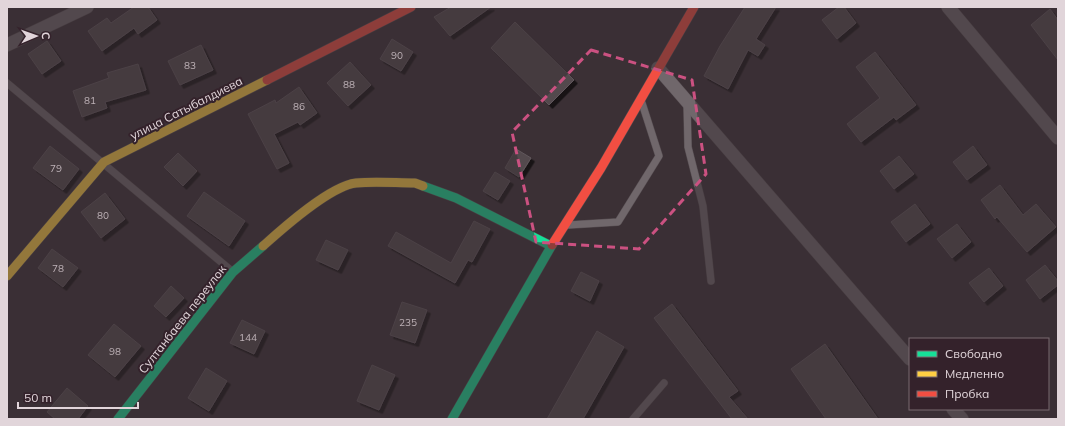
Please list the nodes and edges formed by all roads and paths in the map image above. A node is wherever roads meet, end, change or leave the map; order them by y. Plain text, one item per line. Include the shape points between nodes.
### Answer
1 (86, 7) edge
2 (411, 7) edge
3 (694, 7) edge
4 (948, 7) edge
5 (7, 46) edge
6 (658, 68) junction
7 (7, 83) edge
8 (640, 98) junction
9 (687, 101) junction
10 (1058, 138) edge
11 (104, 162) junction
12 (564, 225) junction
13 (551, 246) junction
14 (233, 272) junction
15 (7, 276) edge
16 (711, 281) dead end
17 (909, 358) edge
18 (664, 382) dead end
19 (954, 410) edge
20 (118, 419) edge
21 (452, 419) edge
22 (633, 419) edge
23 (962, 419) edge

1 - 5 street
2 - 11 street, улица Сатыбалдиева
3 - 6 street
4 - 10 street
6 - 8 street
6 - 9 street
7 - 11 lane
8 - 12 street via 601,168
8 - 12 lane via 659,156 618,222
9 - 16 lane via 688,147 703,206
9 - 17 street
11 - 14 lane
11 - 15 street, улица Сатыбалдиева
12 - 13 street
13 - 14 street, Султанбаева переулок via 456,198 415,183 355,183 336,191 302,212
13 - 21 street
14 - 20 street, Султанбаева переулок
18 - 22 lane
19 - 23 street

